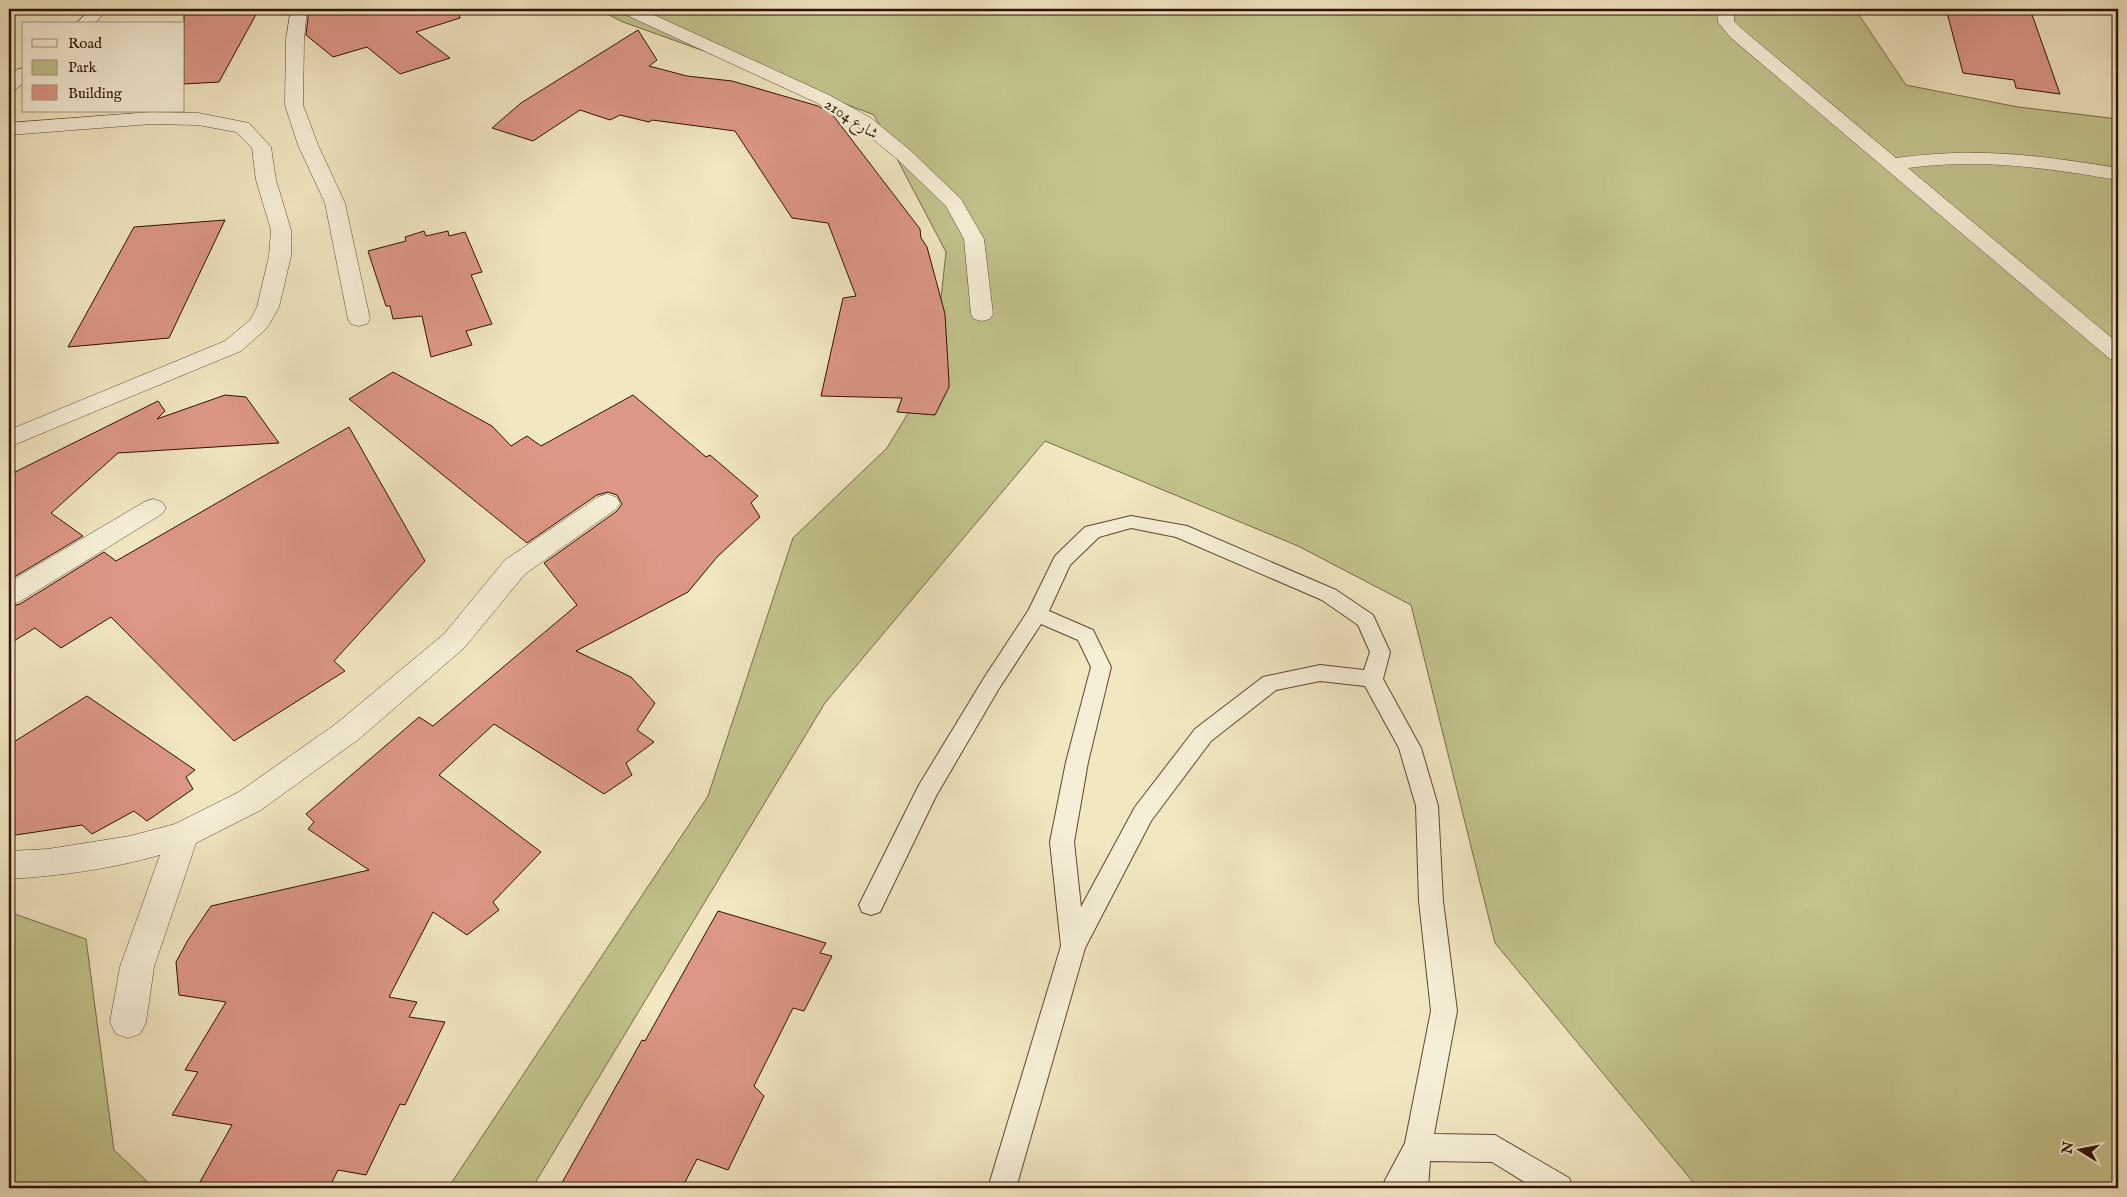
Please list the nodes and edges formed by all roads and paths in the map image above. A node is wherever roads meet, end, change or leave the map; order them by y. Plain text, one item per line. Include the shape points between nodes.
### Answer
1 (101, 9) edge
2 (299, 9) edge
3 (628, 9) edge
4 (1730, 9) edge
5 (85, 22) edge
6 (22, 75) edge
7 (9, 86) edge
8 (9, 129) edge
9 (1892, 164) junction
10 (2118, 174) edge
11 (982, 314) dead end
12 (359, 319) dead end
13 (2118, 354) edge
14 (9, 439) edge
15 (607, 503) dead end
16 (153, 508) dead end
17 (9, 595) edge
18 (1037, 614) junction
19 (1372, 679) junction
20 (183, 835) junction
21 (9, 865) edge
22 (871, 905) dead end
23 (1073, 946) junction
24 (128, 1022) dead end
25 (1418, 1147) junction
26 (1002, 1188) edge
27 (1395, 1188) edge
28 (1414, 1188) edge
29 (1559, 1188) edge

1 - 5 street
2 - 12 street via 294,105 334,203
3 - 11 street, شارع 2104 via 824,99 864,122 904,155 954,203 974,239
4 - 9 street via 1725,13 1726,22 1736,34
6 - 7 street
8 - 14 street via 151,118 198,119 242,127 261,147 280,230 280,256 268,307 259,323 240,341 186,367
9 - 10 street via 1968,157 2023,160
9 - 13 street
15 - 20 street via 515,567 454,641 348,731 250,801
16 - 17 street
18 - 19 lane via 1062,561 1092,532 1132,522 1180,531 1329,595 1366,620 1380,652
18 - 22 lane via 928,791
18 - 23 lane via 1086,635 1101,666 1077,762 1062,842
19 - 23 lane via 1320,673 1270,683 1203,735 1143,814
19 - 25 lane via 1410,748 1427,806 1431,901 1444,1010
20 - 21 street via 130,850 48,863
20 - 24 street via 137,967
23 - 26 lane
25 - 27 lane
25 - 28 lane
25 - 29 lane via 1495,1149

